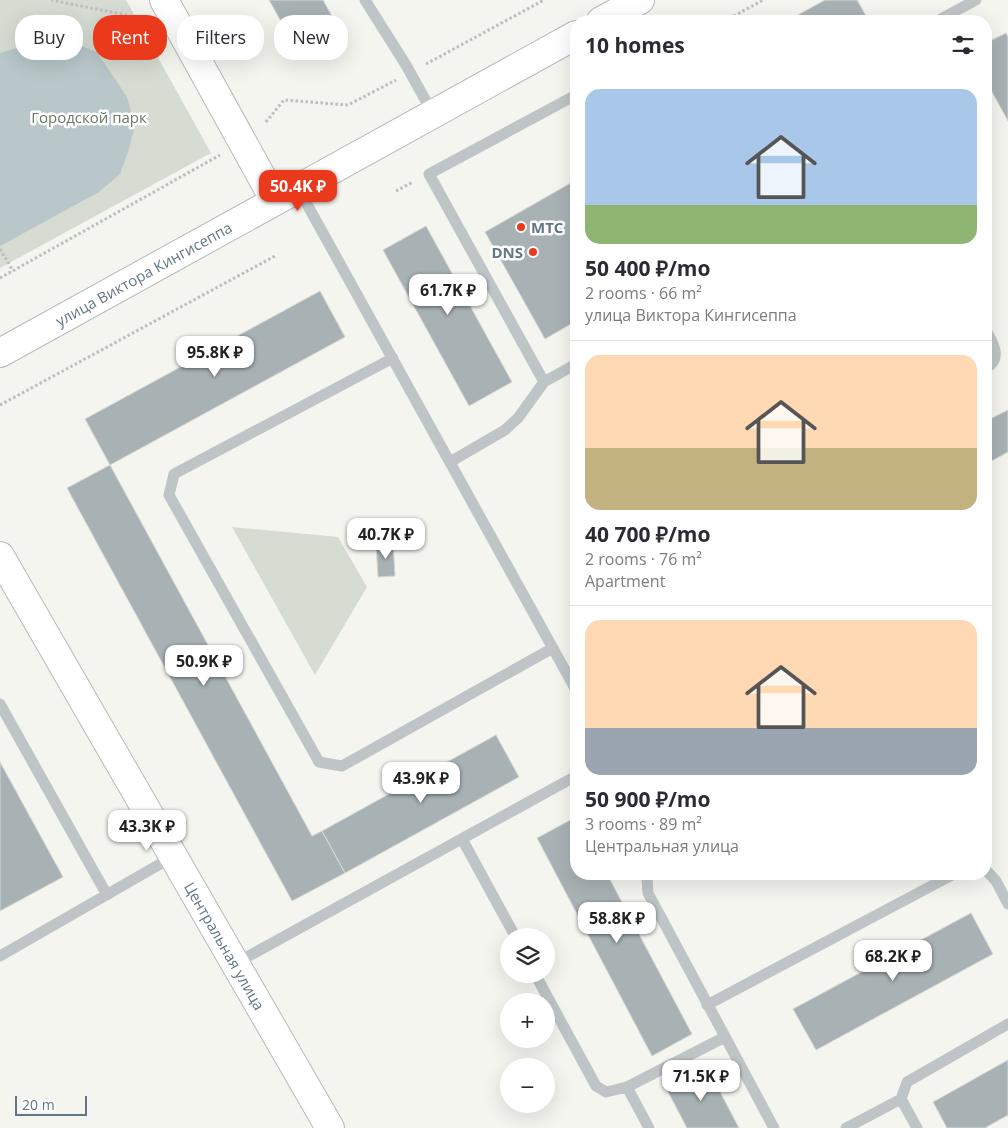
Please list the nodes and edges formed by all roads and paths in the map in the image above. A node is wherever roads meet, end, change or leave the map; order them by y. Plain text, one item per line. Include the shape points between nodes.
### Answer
1 (51, 0) edge
2 (365, 0) edge
3 (544, 0) edge
4 (640, 0) edge
5 (763, 0) edge
6 (976, 0) edge
7 (151, 11) edge
8 (613, 15) edge
9 (736, 15) edge
10 (948, 15) edge
11 (570, 38) edge
12 (410, 73) junction
13 (570, 98) edge
14 (433, 114) junction
15 (266, 122) dead end
16 (216, 146) dead end
17 (287, 194) junction
18 (0, 249) edge
19 (275, 256) dead end
20 (13, 271) junction
21 (0, 278) edge
22 (992, 342) edge
23 (0, 353) edge
24 (393, 358) junction
25 (992, 365) edge
26 (570, 367) edge
27 (544, 382) junction
28 (0, 405) edge
29 (450, 462) junction
30 (0, 556) edge
31 (553, 648) junction
32 (570, 679) edge
33 (0, 704) edge
34 (570, 779) edge
35 (462, 839) junction
36 (174, 856) junction
37 (992, 877) edge
38 (647, 880) edge
39 (943, 880) edge
40 (107, 896) junction
41 (1008, 904) edge
42 (511, 928) edge
43 (0, 956) edge
44 (236, 963) junction
45 (540, 983) edge
46 (707, 1006) junction
47 (1008, 1024) edge
48 (725, 1037) junction
49 (627, 1087) junction
50 (901, 1099) junction
51 (330, 1128) edge
52 (649, 1128) edge
53 (774, 1128) edge
54 (846, 1128) edge
55 (917, 1128) edge

1 - 7 path
2 - 12 lane
3 - 12 path
4 - 8 street
5 - 9 path
6 - 10 lane
7 - 17 street
11 - 14 street, улица Виктора Кингисеппа
12 - 14 lane
12 - 15 path via 348,105 284,100
13 - 27 lane via 429,174
14 - 17 street, улица Виктора Кингисеппа
16 - 20 path via 221,155
17 - 23 street, улица Виктора Кингисеппа
17 - 24 lane
18 - 20 path
19 - 28 path
20 - 21 path
22 - 25 lane via 996,350
24 - 29 lane
24 - 31 lane via 174,474 170,495 174,504 319,762 342,766
26 - 27 lane
27 - 29 lane via 518,418 505,430
29 - 31 lane
30 - 36 street, Центральная улица
31 - 32 lane
33 - 40 lane
34 - 35 lane
35 - 42 lane
35 - 44 lane
36 - 40 lane
36 - 44 street, Центральная улица
37 - 41 lane
38 - 46 lane via 648,893
39 - 46 lane
40 - 43 lane
44 - 51 street, Центральная улица
45 - 49 lane via 596,1086 606,1092
46 - 48 lane
47 - 50 lane via 908,1082
48 - 49 lane
48 - 53 lane
49 - 52 lane
50 - 54 lane
50 - 55 lane

